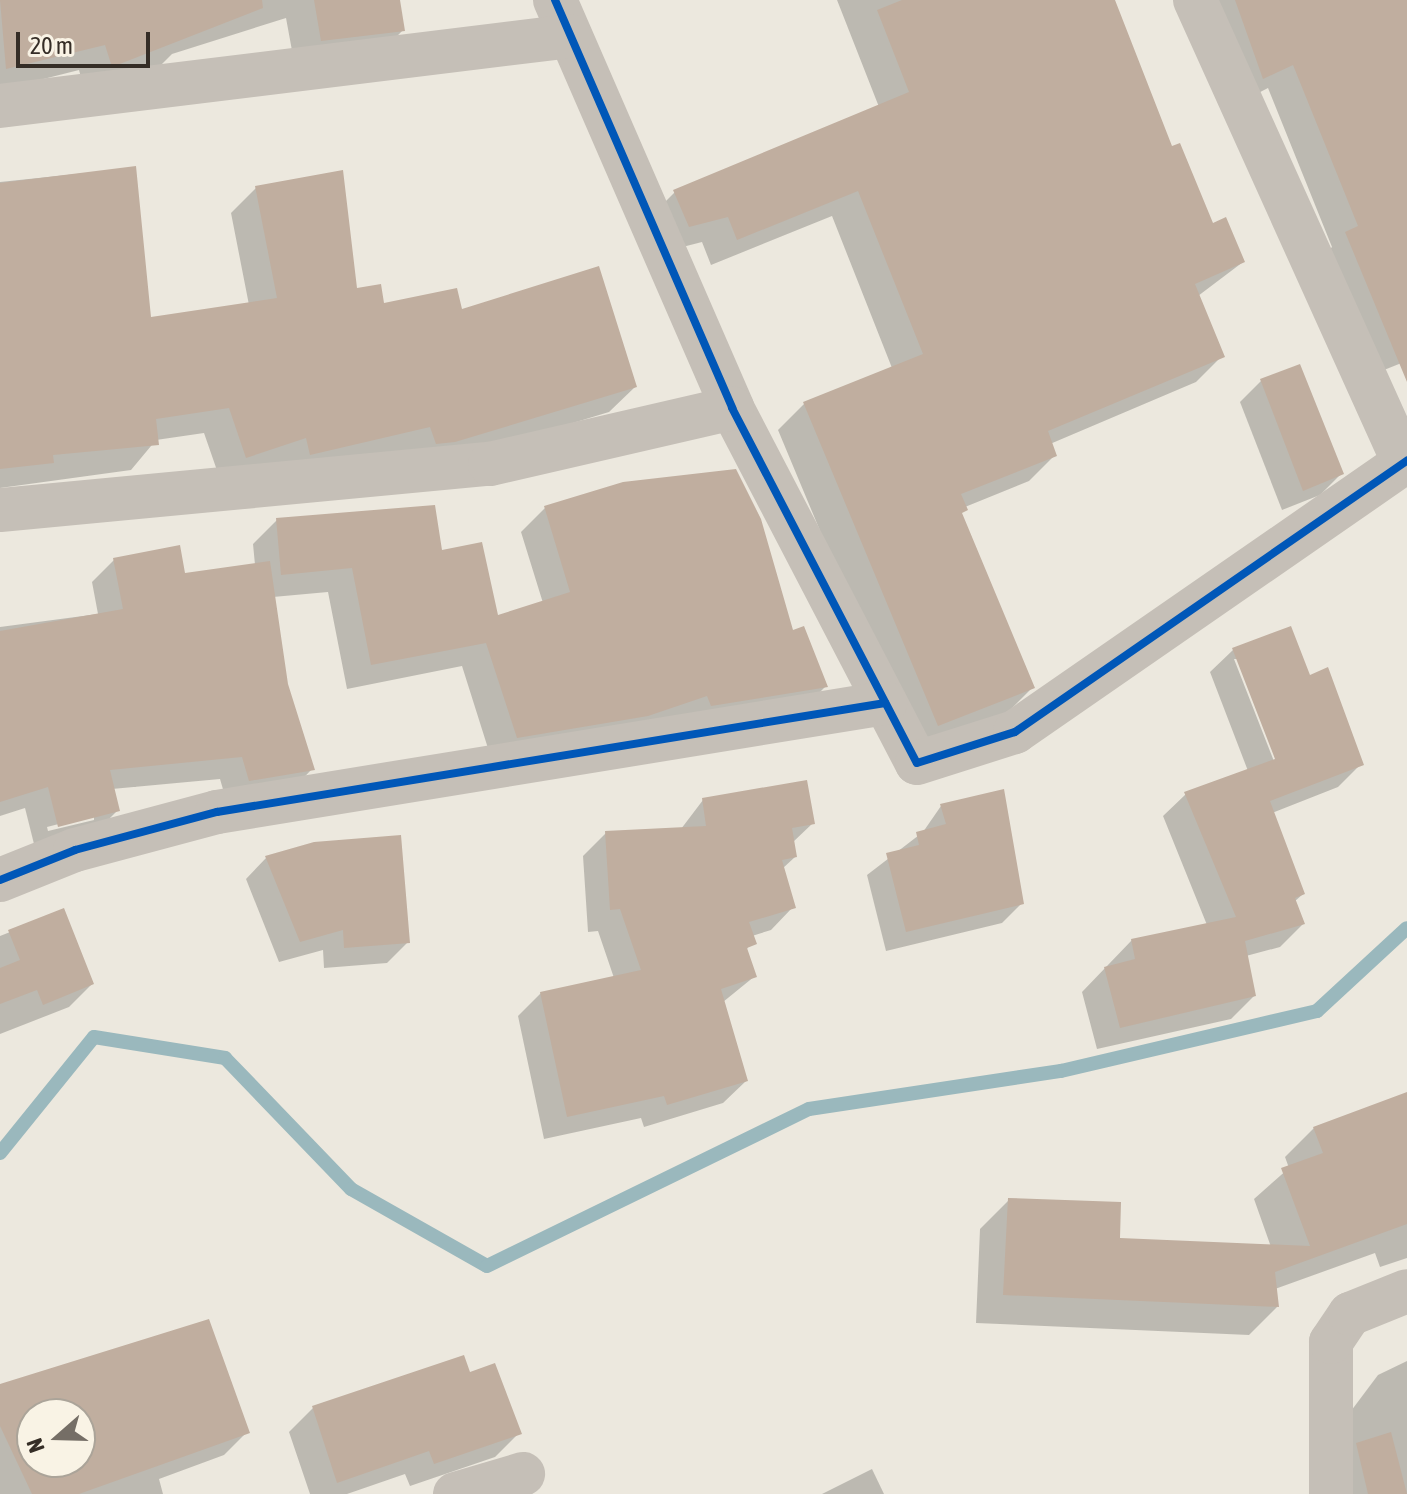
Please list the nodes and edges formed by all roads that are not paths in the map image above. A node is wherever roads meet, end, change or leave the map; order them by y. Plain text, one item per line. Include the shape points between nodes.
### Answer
1 (1195, 0) edge
2 (562, 18) edge
3 (0, 106) edge
4 (732, 408) junction
5 (1406, 462) edge
6 (0, 510) edge
7 (885, 703) junction
8 (0, 880) edge
9 (1407, 1291) edge
10 (523, 1474) dead end
11 (455, 1494) edge
12 (1331, 1494) edge

1 - 5 street
2 - 3 street
2 - 4 street
4 - 6 street via 490,464
4 - 7 street
5 - 7 street via 1015,732 917,763
7 - 8 street via 217,812 75,850
9 - 12 street via 1350,1314 1331,1342
10 - 11 street

